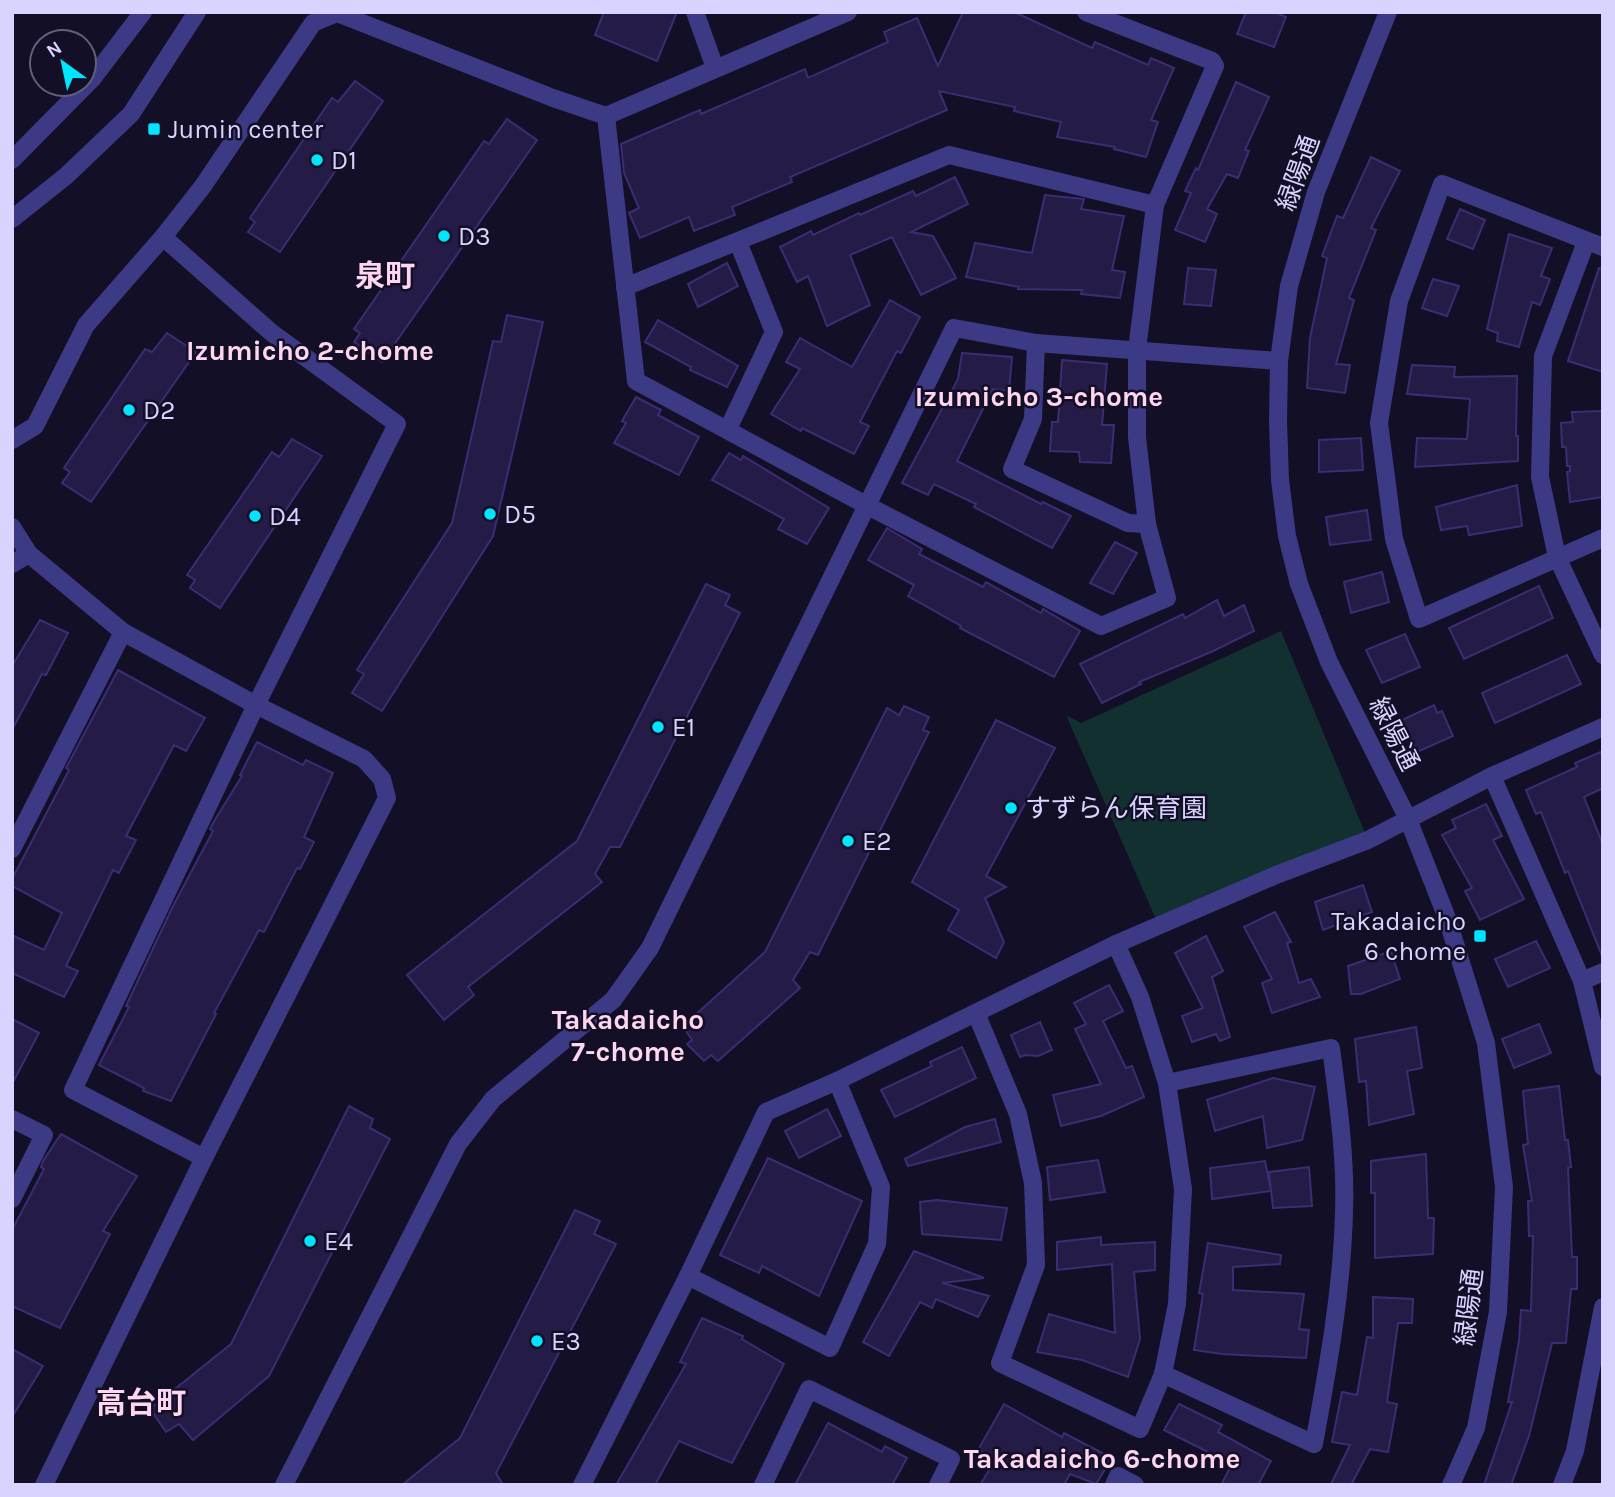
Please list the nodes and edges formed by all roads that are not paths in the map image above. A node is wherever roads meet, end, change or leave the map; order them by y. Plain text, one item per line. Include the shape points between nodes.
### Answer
1 (143, 12) edge
2 (197, 12) edge
3 (695, 12) edge
4 (848, 12) edge
5 (1086, 12) edge
6 (1387, 13) edge
7 (715, 68) junction
8 (606, 116) junction
9 (12, 159) edge
10 (1155, 205) junction
11 (12, 219) edge
12 (163, 237) junction
13 (738, 242) junction
14 (1595, 244) edge
15 (625, 287) junction
16 (1036, 343) junction
17 (1137, 350) junction
18 (1279, 361) junction
19 (728, 429) junction
20 (12, 440) edge
21 (866, 505) junction
22 (1147, 524) junction
23 (12, 527) edge
24 (1603, 538) edge
25 (29, 554) junction
26 (1557, 558) junction
27 (12, 564) edge
28 (123, 632) junction
29 (1603, 655) edge
30 (256, 705) junction
31 (1603, 727) edge
32 (1492, 776) junction
33 (1408, 819) junction
34 (12, 849) edge
35 (1116, 944) junction
36 (1603, 972) edge
37 (1582, 981) junction
38 (976, 1013) junction
39 (1603, 1067) edge
40 (837, 1081) junction
41 (1167, 1083) junction
42 (12, 1119) edge
43 (204, 1158) junction
44 (12, 1199) edge
45 (688, 1276) junction
46 (1603, 1307) edge
47 (1163, 1374) junction
48 (44, 1485) edge
49 (284, 1485) edge
50 (582, 1485) edge
51 (763, 1485) edge
52 (937, 1485) edge
53 (1114, 1485) edge
54 (1135, 1485) edge
55 (1451, 1485) edge
56 (1562, 1485) edge

1 - 9 street via 92,79
2 - 11 street via 131,114
3 - 7 street
4 - 7 street
5 - 10 street via 1215,66
6 - 18 street, 緑陽通 via 1316,192 1289,286
7 - 8 street
8 - 12 street via 337,13 313,23
8 - 15 street
10 - 13 street via 949,155
10 - 17 street
12 - 20 street via 86,325 35,426
12 - 30 street via 272,333 397,424
13 - 15 street
13 - 19 street via 774,332
14 - 26 street via 1543,356 1540,477
14 - 26 street via 1441,184 1399,301 1379,423 1394,539 1419,619
15 - 19 street via 636,380
16 - 17 street
16 - 21 street via 954,328
16 - 22 street via 1033,419 1012,469 1128,523
17 - 18 street
17 - 22 street via 1137,437
18 - 33 street, 緑陽通 via 1280,480 1299,584 1329,662
19 - 21 street
21 - 22 street via 1101,626 1167,598
21 - 49 street via 650,947 613,1000 492,1099 458,1144
23 - 25 street
24 - 26 street
25 - 27 street
25 - 28 street
26 - 29 street
28 - 30 street
28 - 34 street
30 - 43 street via 364,759 382,779 387,798
30 - 43 street via 73,1090
31 - 32 street
32 - 33 street
32 - 37 street
33 - 35 street via 1368,840
33 - 55 street, 緑陽通 via 1447,918 1486,1044 1504,1187 1499,1312 1475,1428
35 - 38 street
35 - 41 street via 1140,997
36 - 37 street
37 - 39 street
38 - 40 street
38 - 47 street via 1018,1114 1033,1183 1036,1265 1000,1363 1140,1429
40 - 45 street via 766,1112
40 - 45 street via 881,1187 877,1244 830,1348
41 - 47 street via 1183,1189 1177,1304
41 - 47 street via 1331,1048 1341,1124 1344,1212 1335,1329 1314,1444
42 - 44 street via 44,1135
43 - 48 street
45 - 50 street
46 - 56 street via 1575,1451
51 - 52 street via 808,1389 951,1459
53 - 54 street via 1118,1476

